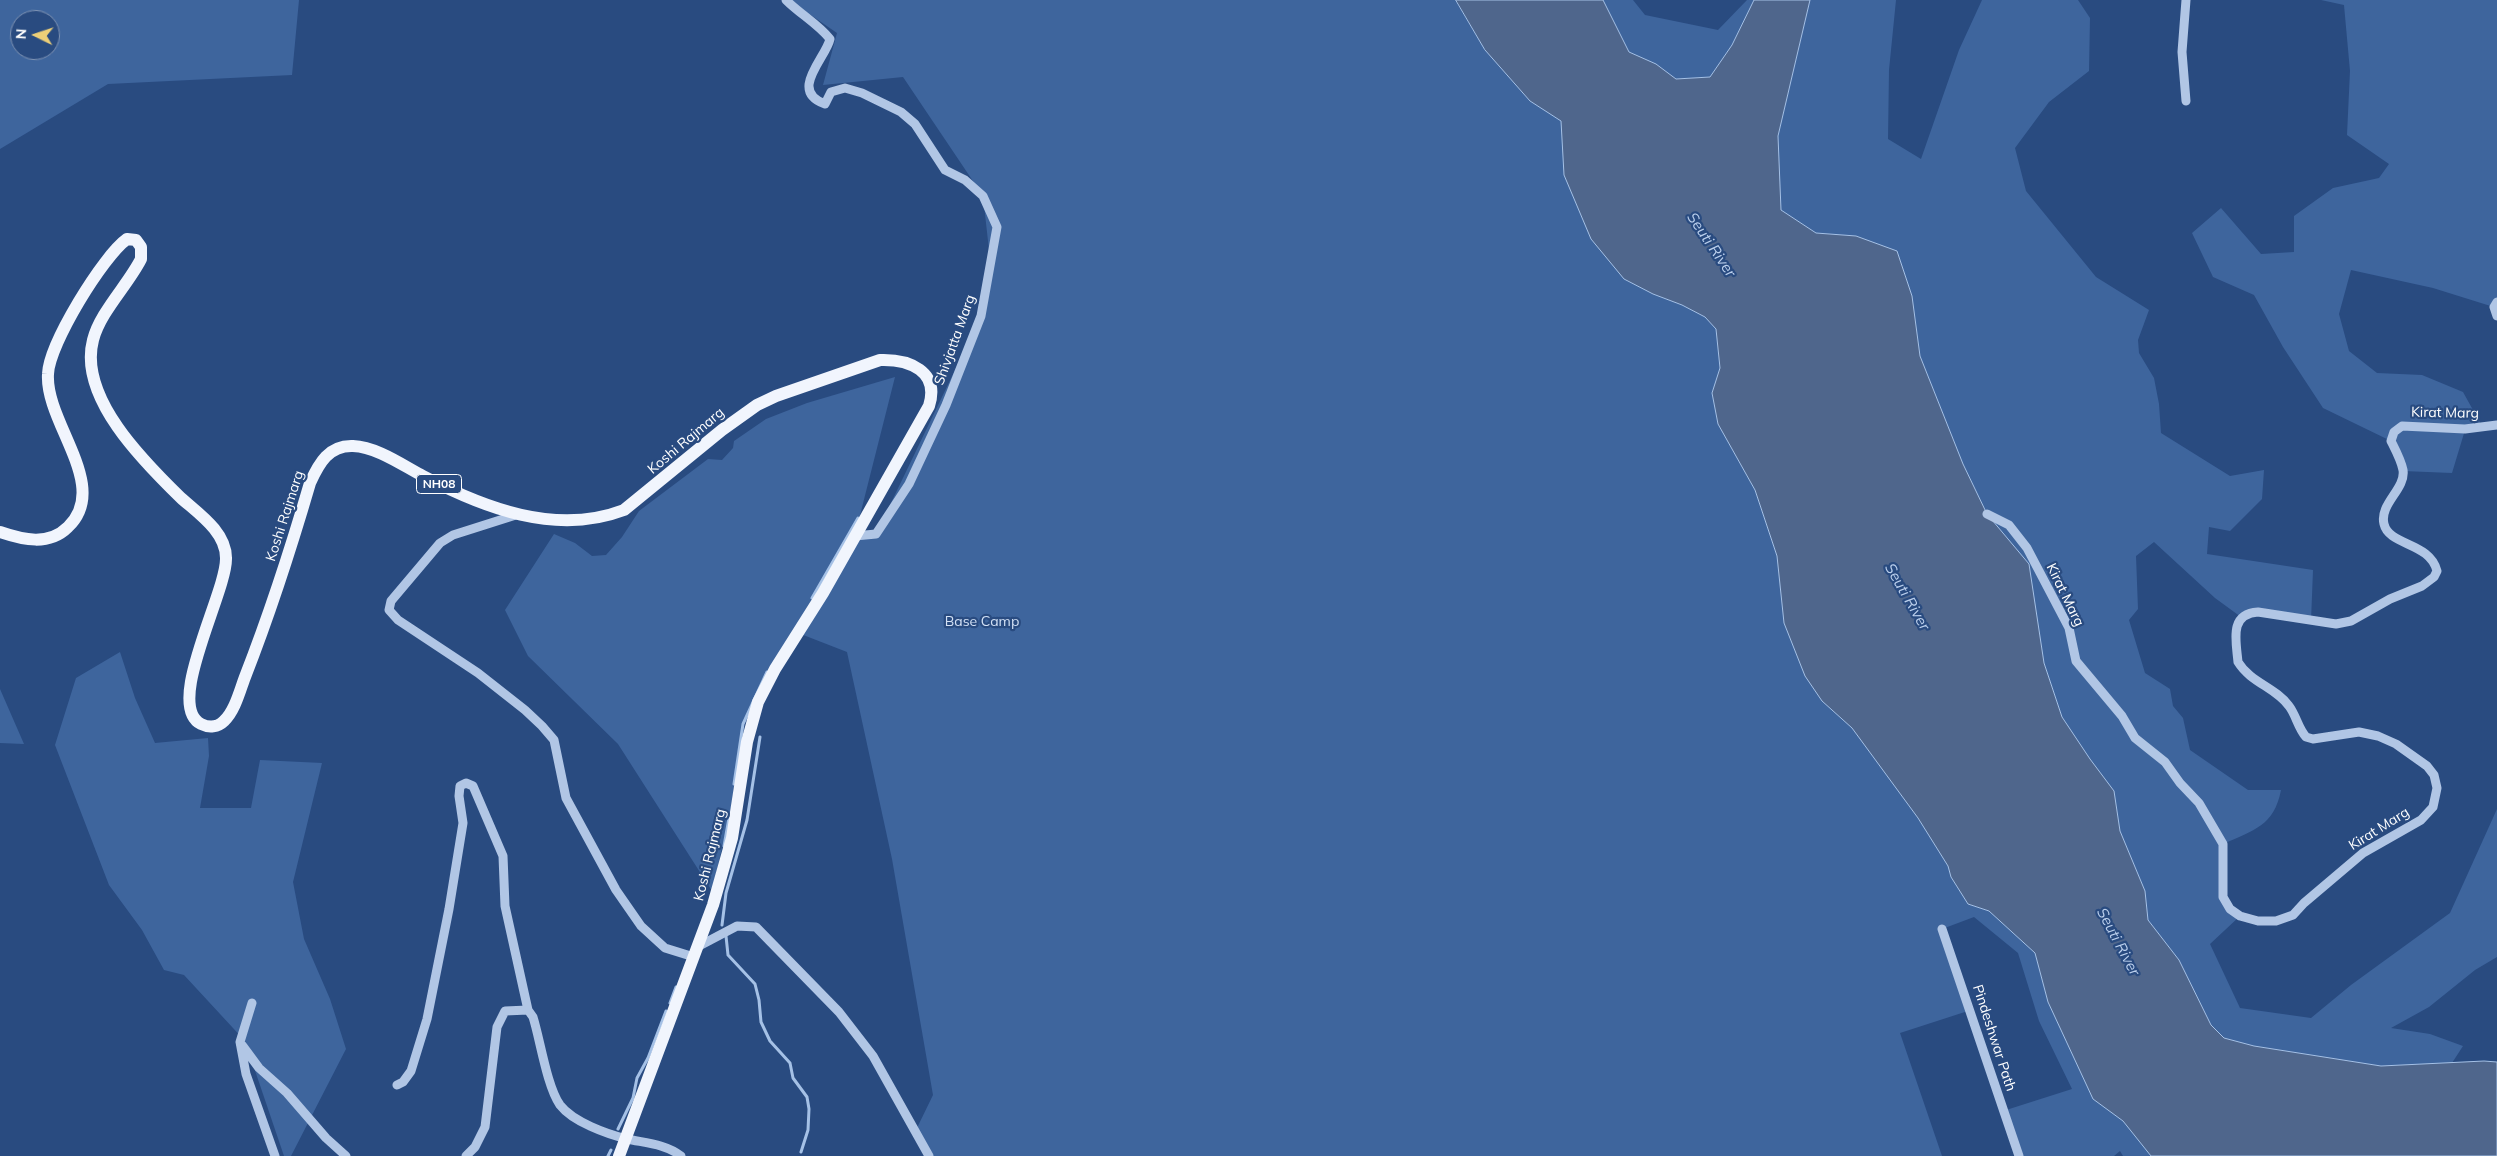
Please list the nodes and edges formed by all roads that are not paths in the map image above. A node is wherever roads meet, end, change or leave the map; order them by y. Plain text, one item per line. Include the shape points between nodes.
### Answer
1 (786, 0) edge
2 (2186, 0) edge
3 (2186, 101) dead end
4 (2497, 302) edge
5 (2497, 316) edge
6 (2497, 424) edge
7 (519, 514) junction
8 (1987, 514) dead end
9 (0, 532) edge
10 (855, 536) junction
11 (1942, 929) dead end
12 (697, 951) junction
13 (252, 1003) dead end
14 (528, 1010) junction
15 (240, 1042) junction
16 (397, 1085) dead end
17 (625, 1138) junction
18 (275, 1156) edge
19 (346, 1156) edge
20 (466, 1156) edge
21 (618, 1156) edge
22 (681, 1156) edge
23 (929, 1156) edge
24 (2019, 1156) edge

1 - 10 street, Shivjatta Marg via 830,39 829,46 810,72 810,92 816,100 824,104 831,92 845,88 862,92 901,112 915,124 945,170 965,180 983,196 997,227 981,316 946,405 909,484 876,534
2 - 3 street via 2182,52
4 - 5 street via 2494,307
6 - 8 street, Kirat Marg via 2458,430 2402,426 2394,432 2391,441 2403,470 2385,512 2384,524 2391,535 2427,554 2435,563 2437,571 2434,577 2351,621 2336,624 2258,612 2247,613 2237,624 2238,662 2256,682 2290,706 2306,737 2359,732 2378,736 2396,744 2427,766 2434,775 2437,788 2433,807 2421,820 2363,853 2293,915 2276,921 2258,921 2230,909 2223,897 2223,844 2199,803 2165,762 2135,738 2122,716 2076,661 2069,628 2027,548 2009,525
7 - 9 main road, Koshi Rajmarg / NH08 via 462,494 366,449 340,447 328,453 318,464 310,482 263,630 233,706 225,720 216,726 198,721 189,709 189,687 225,573 225,548 212,527 130,444 106,405 93,372 91,356 98,325 141,259 142,247 136,240 127,239 119,244 60,333 48,373 48,393 53,411 79,467 81,497 78,512 71,524 45,539 22,539
7 - 10 main road, Koshi Rajmarg / NH08 via 546,520 579,521 624,510 757,405 880,360 914,366 930,380 930,406
7 - 12 street via 453,535 440,543 391,600 389,610 398,620 478,673 542,726 554,740 566,798 616,890 641,926 666,948
10 - 12 main road, Koshi Rajmarg / NH08 via 774,669 758,702 747,742 732,838
11 - 24 street, Pindeshwar Path
12 - 17 main road, Koshi Rajmarg / NH08
12 - 23 street via 737,926 756,927 839,1012 873,1056
13 - 15 street
14 - 16 street via 505,906 503,856 473,786 466,783 460,786 463,823 427,1019 411,1071
14 - 17 street via 533,1017 550,1082 560,1105 582,1122
14 - 20 street via 505,1011 500,1016 485,1126 475,1147
15 - 18 street via 246,1074
15 - 19 street via 258,1068 287,1093
17 - 21 main road, Koshi Rajmarg / NH08
17 - 22 street via 660,1146

